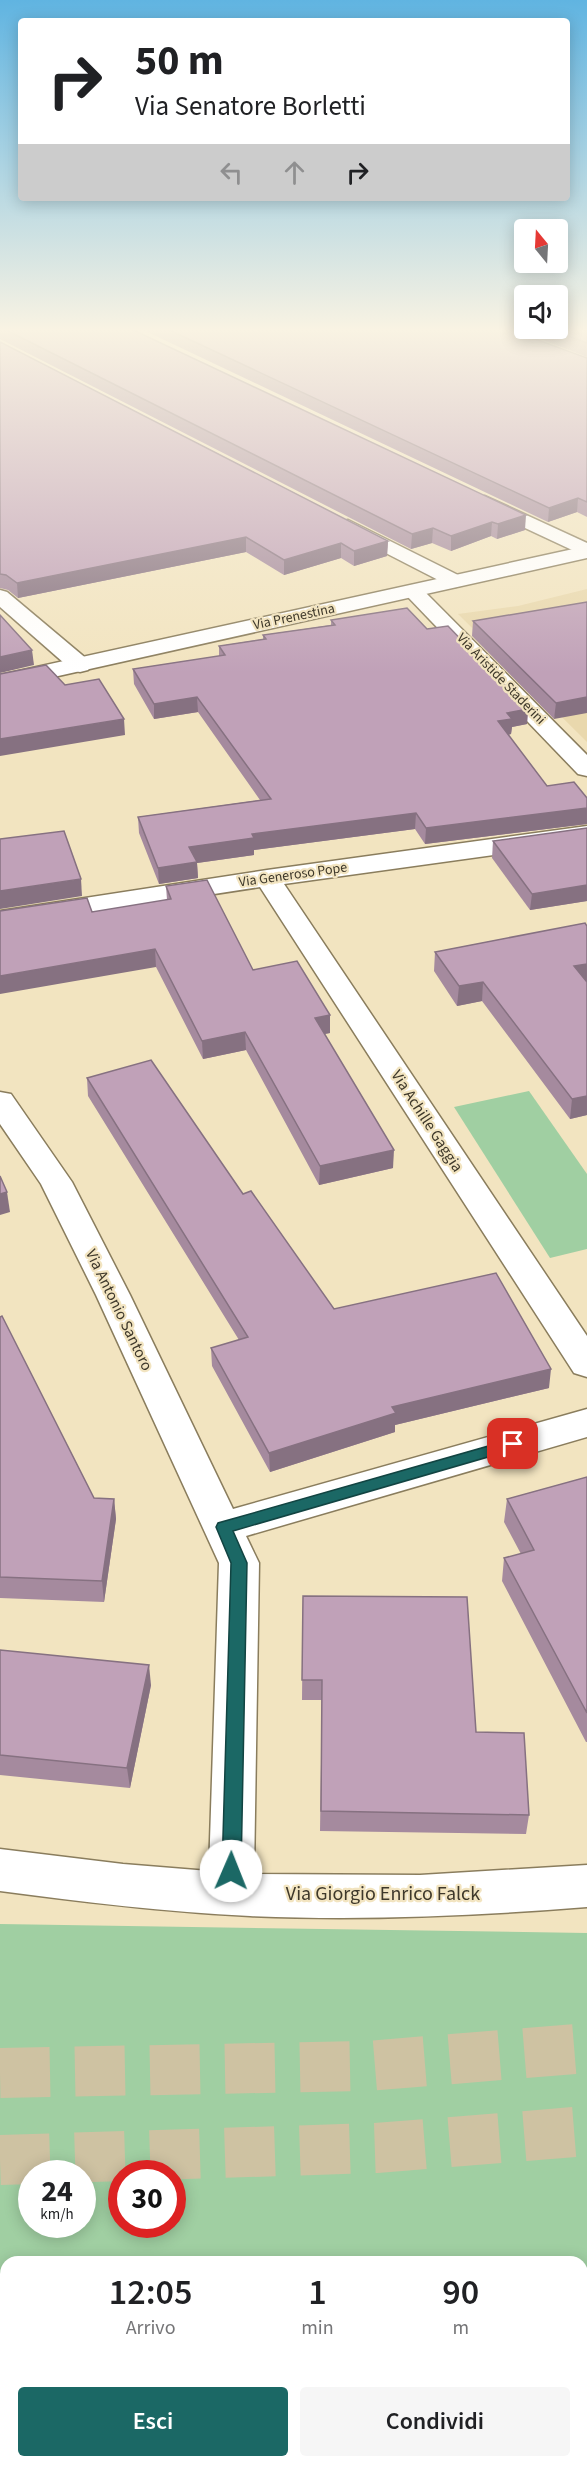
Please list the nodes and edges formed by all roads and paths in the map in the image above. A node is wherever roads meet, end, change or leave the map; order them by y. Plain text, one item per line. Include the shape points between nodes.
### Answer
1 (471, 495) edge
2 (328, 515) edge
3 (587, 551) edge
4 (455, 581) junction
5 (413, 591) junction
6 (0, 596) edge
7 (80, 665) junction
8 (0, 682) edge
9 (587, 769) edge
10 (587, 834) edge
11 (267, 878) junction
12 (0, 919) edge
13 (0, 1101) edge
14 (587, 1364) edge
15 (587, 1423) edge
16 (224, 1527) junction
17 (0, 1870) edge
18 (587, 1886) edge
19 (231, 1893) junction

1 - 3 street
2 - 4 street
3 - 4 street, Via Prenestina
4 - 5 street, Via Prenestina
5 - 7 street, Via Prenestina
5 - 9 street, Via Aristide Staderini
6 - 7 street
7 - 8 street, Via Prenestina
10 - 11 street, Via Generoso Pope
11 - 12 street, Via Generoso Pope
11 - 14 street, Via Achille Gaggia
13 - 16 street, Via Antonio Santoro via 56,1182
15 - 16 street
16 - 19 street, Via Antonio Santoro via 239,1563
17 - 19 street, Via Giorgio Enrico Falck
18 - 19 street, Via Giorgio Enrico Falck via 502,1893

